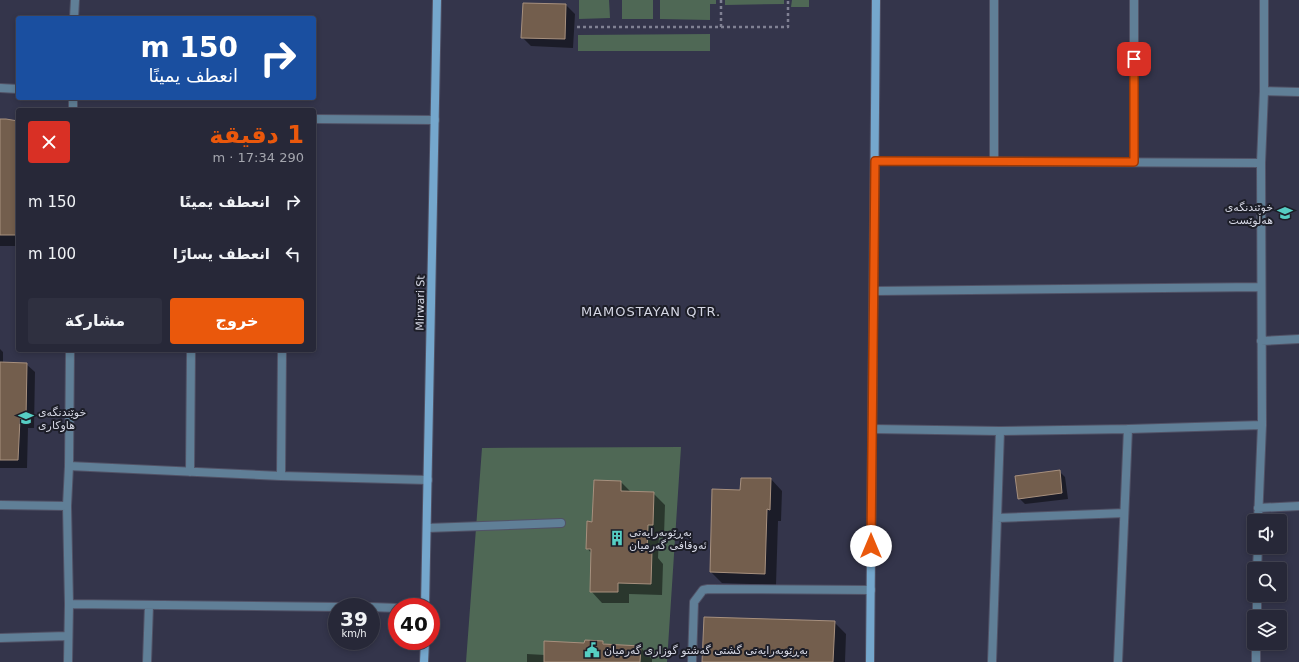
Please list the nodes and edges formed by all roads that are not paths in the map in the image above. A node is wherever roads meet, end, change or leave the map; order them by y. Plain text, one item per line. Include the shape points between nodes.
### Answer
1 (75, 0) edge
2 (437, 0) edge
3 (876, 0) edge
4 (994, 0) edge
5 (1134, 0) edge
6 (1264, 0) edge
7 (74, 16) edge
8 (0, 88) edge
9 (16, 89) edge
10 (1264, 91) junction
11 (1299, 92) edge
12 (316, 119) edge
13 (435, 120) junction
14 (875, 161) junction
15 (994, 161) junction
16 (1134, 162) junction
17 (1260, 163) junction
18 (1261, 287) junction
19 (874, 291) junction
20 (1261, 340) junction
21 (1299, 340) edge
22 (70, 352) edge
23 (191, 352) edge
24 (282, 352) edge
25 (1262, 425) junction
26 (872, 429) junction
27 (1128, 429) junction
28 (1000, 431) junction
29 (69, 466) junction
30 (190, 472) junction
31 (281, 476) junction
32 (428, 480) junction
33 (0, 505) edge
34 (66, 506) junction
35 (1299, 506) edge
36 (1258, 508) junction
37 (1124, 513) junction
38 (1258, 514) edge
39 (997, 518) junction
40 (562, 523) dead end
41 (427, 528) junction
42 (871, 590) junction
43 (425, 598) edge
44 (69, 604) junction
45 (149, 605) junction
46 (328, 607) edge
47 (68, 636) junction
48 (0, 638) edge
49 (425, 650) edge
50 (1256, 650) edge
51 (68, 662) edge
52 (147, 662) edge
53 (424, 662) edge
54 (692, 662) edge
55 (870, 662) edge
56 (992, 662) edge
57 (1118, 662) edge
58 (1256, 662) edge

1 - 7 street
2 - 13 street, Mirwari St
3 - 14 street
4 - 15 street
5 - 16 street
6 - 10 street
8 - 9 street
10 - 11 street
10 - 17 street
12 - 13 street
13 - 32 street, Mirwari St
14 - 15 street
14 - 19 street
15 - 16 street
16 - 17 street
17 - 18 street
18 - 19 street
18 - 20 street
19 - 26 street
20 - 21 street
20 - 25 street
22 - 29 street
23 - 30 street
24 - 31 street
25 - 27 street
25 - 36 street
26 - 28 street
26 - 42 street
27 - 28 street
27 - 37 street
28 - 39 street
29 - 30 street
29 - 34 street
30 - 31 street
31 - 32 street
32 - 41 street, Mirwari St
33 - 34 street
34 - 44 street
35 - 36 street
36 - 38 street
37 - 39 street
37 - 57 street
39 - 56 street
40 - 41 street
41 - 43 street, Mirwari St
42 - 54 street via 703,590 694,602
42 - 55 street
44 - 45 street
44 - 47 street
45 - 46 street
45 - 52 street
47 - 48 street
47 - 51 street
49 - 53 street
50 - 58 street

